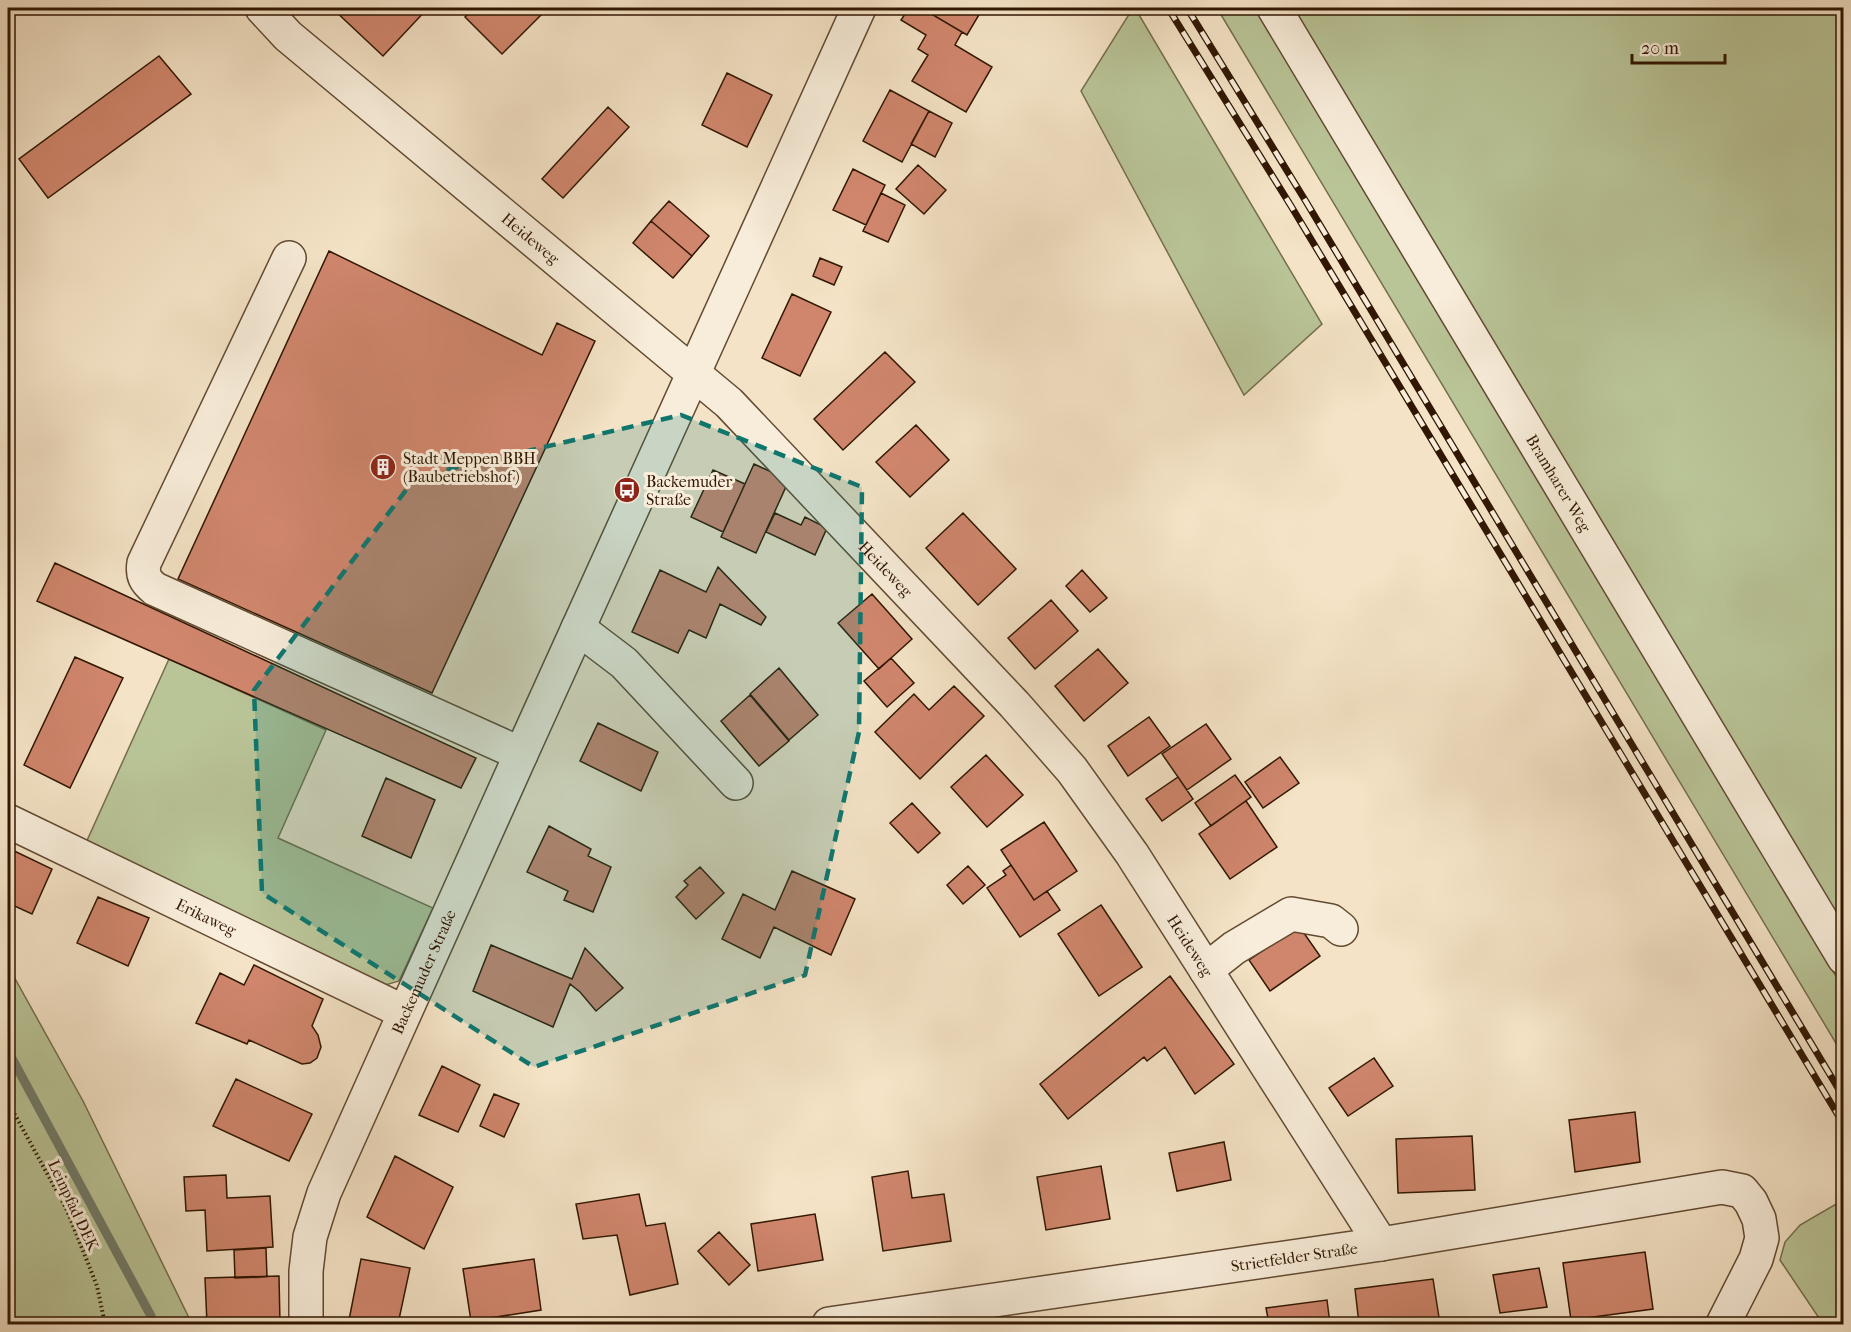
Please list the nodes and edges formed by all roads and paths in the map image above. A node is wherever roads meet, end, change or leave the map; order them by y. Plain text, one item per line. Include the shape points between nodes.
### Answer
1 (262, 8) edge
2 (859, 8) edge
3 (1274, 8) edge
4 (289, 258) dead end
5 (693, 373) junction
6 (578, 628) junction
7 (521, 753) junction
8 (736, 783) dead end
9 (8, 821) edge
10 (1341, 929) dead end
11 (1844, 958) edge
12 (1206, 970) junction
13 (404, 1012) junction
14 (8, 1102) edge
15 (1381, 1244) junction
16 (105, 1324) edge
17 (306, 1324) edge
18 (829, 1324) edge
19 (1723, 1324) edge

1 - 5 street, Heideweg via 288,36
2 - 5 street, Backemuder Straße
3 - 11 street, Bramharer Weg
4 - 7 street via 144,562 142,574 155,589
5 - 6 street, Backemuder Straße
5 - 12 street, Heideweg via 729,403 1072,770 1132,854
6 - 7 street, Backemuder Straße
6 - 8 street via 624,663
7 - 13 street, Backemuder Straße
9 - 13 street, Erikaweg
10 - 12 street via 1331,921 1292,914 1234,948
12 - 15 street, Heideweg
13 - 17 street, Backemuder Straße via 324,1193 310,1237
14 - 16 path, Leinpfad DEK via 66,1208 97,1286
15 - 18 street, Strietfelder Straße
15 - 19 street, Strietfelder Straße via 1722,1187 1742,1191 1759,1219 1762,1238 1756,1259

